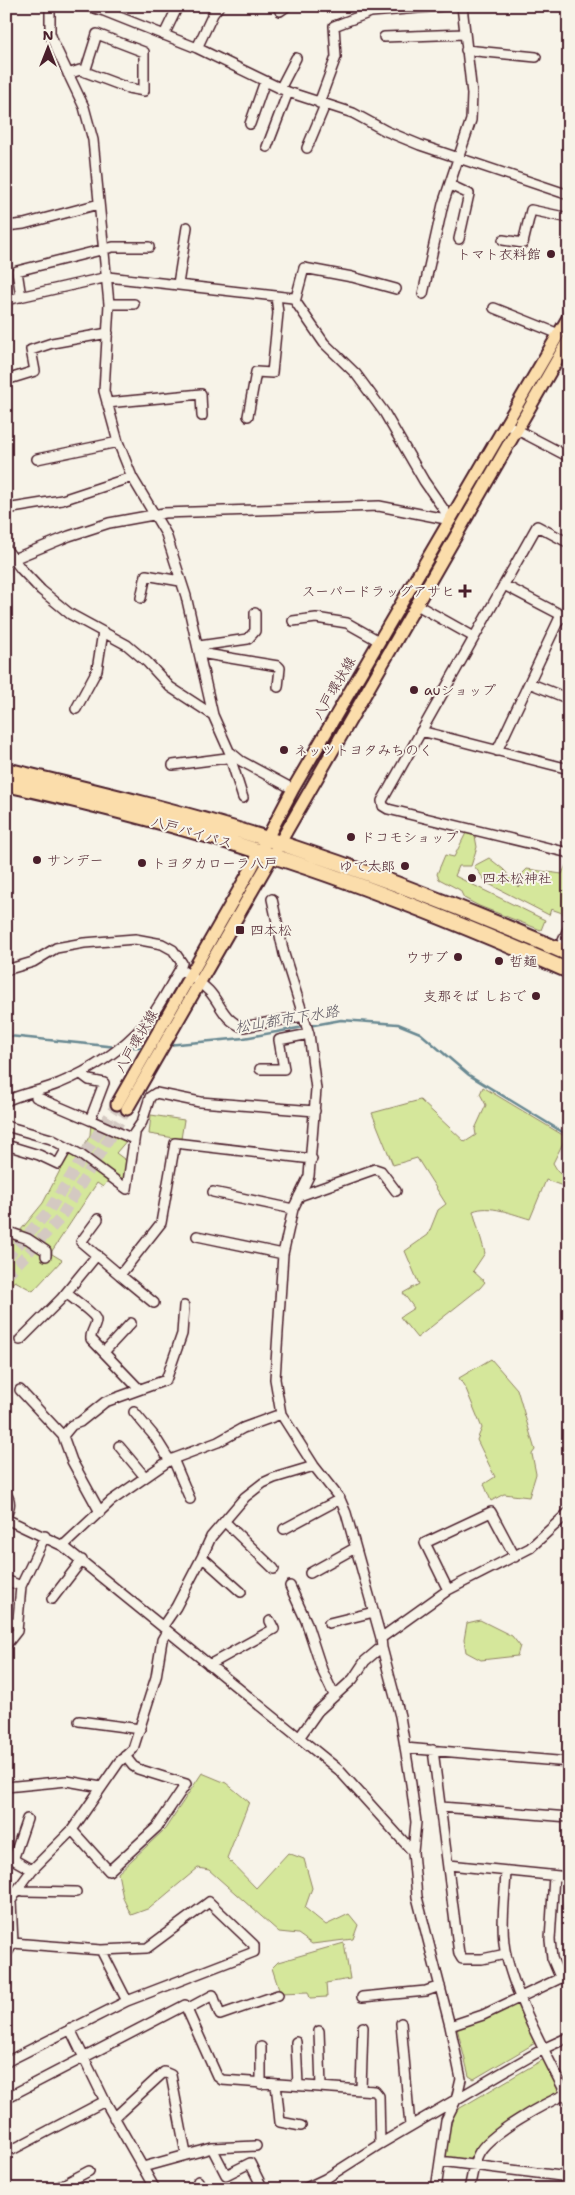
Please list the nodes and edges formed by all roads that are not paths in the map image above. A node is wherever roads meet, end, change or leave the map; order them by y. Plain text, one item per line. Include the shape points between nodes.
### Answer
1 (50, 6) edge
2 (178, 6) edge
3 (219, 6) edge
4 (276, 6) edge
5 (287, 6) edge
6 (442, 6) edge
7 (462, 6) edge
8 (94, 7) edge
9 (395, 8) edge
10 (464, 34) junction
11 (164, 35) junction
12 (384, 37) dead end
13 (197, 48) junction
14 (466, 50) junction
15 (536, 57) dead end
16 (296, 58) dead end
17 (84, 72) junction
18 (68, 74) junction
19 (266, 81) junction
20 (284, 90) junction
21 (322, 104) junction
22 (250, 124) dead end
23 (267, 147) dead end
24 (307, 148) dead end
25 (460, 157) junction
26 (450, 186) junction
27 (569, 195) edge
28 (99, 204) junction
29 (569, 218) edge
30 (6, 226) edge
31 (187, 227) dead end
32 (459, 239) dead end
33 (503, 240) dead end
34 (149, 247) dead end
35 (104, 249) junction
36 (108, 277) junction
37 (178, 284) junction
38 (396, 289) dead end
39 (423, 294) dead end
40 (276, 296) junction
41 (21, 297) junction
42 (293, 298) junction
43 (6, 300) edge
44 (109, 304) junction
45 (134, 304) dead end
46 (494, 308) dead end
47 (569, 316) edge
48 (108, 333) junction
49 (564, 336) edge
50 (6, 380) edge
51 (107, 403) junction
52 (202, 416) dead end
53 (248, 416) dead end
54 (511, 427) junction
55 (118, 442) junction
56 (569, 457) edge
57 (37, 459) dead end
58 (132, 477) junction
59 (6, 509) edge
60 (153, 514) junction
61 (451, 520) junction
62 (569, 543) edge
63 (6, 549) edge
64 (10, 561) edge
65 (180, 581) junction
66 (504, 585) junction
67 (141, 598) dead end
68 (417, 606) junction
69 (255, 613) dead end
70 (565, 617) edge
71 (293, 621) dead end
72 (103, 632) junction
73 (474, 637) junction
74 (379, 641) junction
75 (199, 650) junction
76 (529, 683) junction
77 (278, 687) dead end
78 (569, 699) edge
79 (76, 709) dead end
80 (213, 715) junction
81 (421, 731) junction
82 (496, 751) junction
83 (232, 757) junction
84 (174, 765) dead end
85 (569, 769) edge
86 (6, 770) edge
87 (6, 784) edge
88 (294, 789) junction
89 (242, 798) dead end
90 (262, 845) junction
91 (276, 850) junction
92 (569, 853) edge
93 (272, 899) dead end
94 (569, 928) edge
95 (564, 952) edge
96 (6, 970) edge
97 (569, 971) edge
98 (185, 972) junction
99 (200, 982) junction
100 (304, 1016) junction
101 (309, 1034) junction
102 (260, 1069) dead end
103 (82, 1074) junction
104 (36, 1097) dead end
105 (6, 1101) edge
106 (315, 1111) junction
107 (90, 1120) junction
108 (6, 1126) edge
109 (135, 1134) junction
110 (6, 1145) edge
111 (66, 1148) junction
112 (312, 1159) junction
113 (396, 1191) dead end
114 (213, 1192) dead end
115 (299, 1196) junction
116 (293, 1209) junction
117 (98, 1219) dead end
118 (6, 1231) edge
119 (197, 1236) dead end
120 (283, 1254) junction
121 (97, 1255) junction
122 (46, 1256) dead end
123 (120, 1275) junction
124 (66, 1293) junction
125 (154, 1303) dead end
126 (184, 1306) dead end
127 (131, 1323) dead end
128 (20, 1340) dead end
129 (104, 1352) junction
130 (139, 1389) junction
131 (20, 1390) dead end
132 (134, 1412) dead end
133 (281, 1414) junction
134 (63, 1436) junction
135 (119, 1446) dead end
136 (171, 1460) junction
137 (314, 1466) junction
138 (145, 1477) junction
139 (6, 1494) edge
140 (190, 1499) dead end
141 (340, 1499) junction
142 (100, 1512) junction
143 (569, 1512) edge
144 (6, 1518) edge
145 (225, 1522) junction
146 (284, 1530) dead end
147 (45, 1536) junction
148 (62, 1546) junction
149 (355, 1548) junction
150 (202, 1557) junction
151 (514, 1557) junction
152 (82, 1560) junction
153 (274, 1569) dead end
154 (310, 1573) dead end
155 (6, 1580) edge
156 (21, 1586) junction
157 (290, 1586) dead end
158 (448, 1590) junction
159 (241, 1592) dead end
160 (52, 1599) dead end
161 (374, 1612) junction
162 (6, 1621) edge
163 (270, 1621) dead end
164 (329, 1623) dead end
165 (17, 1625) junction
166 (165, 1629) junction
167 (381, 1638) junction
168 (6, 1645) edge
169 (382, 1648) junction
170 (209, 1666) junction
171 (334, 1695) junction
172 (79, 1721) dead end
173 (140, 1729) junction
174 (299, 1738) junction
175 (405, 1748) junction
176 (434, 1750) junction
177 (125, 1756) junction
178 (569, 1762) edge
179 (6, 1787) edge
180 (101, 1787) junction
181 (441, 1807) junction
182 (569, 1817) edge
183 (27, 1819) dead end
184 (72, 1830) junction
185 (413, 1852) junction
186 (449, 1865) junction
187 (32, 1870) junction
188 (506, 1871) junction
189 (554, 1876) junction
190 (569, 1877) edge
191 (18, 1888) junction
192 (76, 1892) dead end
193 (11, 1939) edge
194 (101, 1950) junction
195 (506, 1954) junction
196 (6, 1955) edge
197 (564, 1975) edge
198 (440, 1986) junction
199 (278, 1995) dead end
200 (362, 1997) dead end
201 (519, 1997) junction
202 (127, 2001) junction
203 (187, 2009) junction
204 (401, 2023) dead end
205 (450, 2026) junction
206 (363, 2027) dead end
207 (70, 2029) junction
208 (319, 2031) dead end
209 (569, 2037) edge
210 (296, 2042) dead end
211 (261, 2047) dead end
212 (544, 2048) junction
213 (83, 2057) junction
214 (6, 2062) edge
215 (262, 2084) junction
216 (276, 2084) junction
217 (298, 2086) junction
218 (321, 2087) junction
219 (361, 2089) junction
220 (568, 2096) edge
221 (6, 2098) edge
222 (456, 2100) junction
223 (105, 2101) junction
224 (114, 2118) junction
225 (301, 2126) dead end
226 (410, 2126) junction
227 (380, 2144) junction
228 (256, 2146) dead end
229 (212, 2148) junction
230 (6, 2153) edge
231 (186, 2154) junction
232 (440, 2160) junction
233 (475, 2164) junction
234 (143, 2167) junction
235 (89, 2171) dead end
236 (569, 2177) edge
237 (55, 2189) edge
238 (155, 2189) edge
239 (263, 2189) edge
240 (304, 2189) edge
241 (436, 2189) edge
242 (469, 2189) edge

1 - 18 street via 50,33
2 - 11 street
3 - 13 street
4 - 5 street via 280,11
6 - 9 street
7 - 10 street
8 - 11 street
9 - 21 street via 371,12 334,26 336,57
10 - 12 street
10 - 14 street
11 - 13 street
13 - 19 street
14 - 15 street
14 - 25 street via 472,94 471,120
16 - 20 street
17 - 17 street via 144,91 144,52 97,34
17 - 18 street
18 - 28 street via 84,107 93,140
19 - 20 street
19 - 22 street
20 - 21 street
20 - 23 street
21 - 24 street
21 - 25 street via 353,113 420,145
25 - 26 street
25 - 27 street
26 - 32 street via 469,194
26 - 39 street
28 - 30 street
28 - 35 street
29 - 33 street via 531,210 523,243
31 - 37 street
34 - 35 street
35 - 36 street
35 - 41 street via 16,271
36 - 37 street
36 - 41 street
36 - 44 street
37 - 40 street
38 - 42 street via 304,268 296,298
40 - 42 street
40 - 53 street via 278,313 272,373 256,372
41 - 43 street
42 - 61 street via 324,343 356,374 384,412
44 - 45 street
44 - 48 street
46 - 49 street
47 - 49 main road, 八戸環状線
48 - 50 street via 31,350 34,371
48 - 51 street via 104,391
49 - 54 main road, 八戸環状線
51 - 52 street via 201,394
51 - 55 street
54 - 56 street
54 - 61 main road, 八戸環状線
54 - 68 main road, 八戸環状線
55 - 57 street
55 - 58 street
58 - 59 street via 62,500
58 - 60 street
60 - 61 street via 379,506
60 - 64 street via 109,523
60 - 65 street via 166,534
61 - 74 main road, 八戸環状線
62 - 66 street via 537,526
63 - 64 street
64 - 72 street via 70,614
65 - 67 street via 146,575
65 - 75 street
66 - 70 street
66 - 73 street
68 - 73 street
68 - 91 main road, 八戸環状線
69 - 75 street via 255,631 248,639
70 - 76 street
71 - 74 street via 316,618 347,623
72 - 79 street via 96,670
72 - 80 street via 127,645 170,687
73 - 81 street
74 - 88 main road, 八戸環状線
75 - 77 street via 278,666
75 - 80 street
76 - 78 street
76 - 82 street
80 - 83 street
81 - 82 street
81 - 92 street via 382,801 383,806 388,810
82 - 85 street
83 - 84 street
83 - 88 street
83 - 89 street
86 - 90 highway, 八戸バイパス via 123,798
87 - 90 highway, 八戸バイパス
88 - 90 main road, 八戸環状線
90 - 91 highway, 八戸バイパス
90 - 98 main road, 八戸環状線
91 - 95 highway, 八戸バイパス via 412,891
91 - 97 highway, 八戸バイパス
91 - 99 main road, 八戸環状線
93 - 100 street via 284,954
94 - 95 street
96 - 98 street via 33,962 56,948 135,939 162,944 173,950
98 - 99 street
98 - 99 main road, 八戸環状線 via 122,1106
98 - 103 street via 146,1023 115,1051
99 - 100 street via 235,1025 243,1027
100 - 101 street
101 - 102 street via 279,1040 284,1069
101 - 106 street via 316,1089
103 - 105 street
103 - 107 street via 89,1080 104,1083
104 - 107 street
106 - 109 street via 200,1102 156,1093 150,1097
106 - 112 street
107 - 109 street via 131,1138
108 - 111 street via 51,1139
109 - 111 street via 127,1189 81,1155
110 - 111 street via 58,1164
112 - 115 street via 309,1176
112 - 123 street via 175,1143 161,1223
113 - 115 street via 381,1170 375,1169
114 - 116 street
115 - 116 street
116 - 120 street
117 - 121 street via 81,1242
118 - 122 street via 28,1239 46,1251
119 - 120 street
120 - 133 street via 274,1364
121 - 123 street
121 - 124 street
123 - 125 street
124 - 128 street
124 - 129 street via 94,1316 96,1323 91,1339
126 - 130 street via 182,1334 166,1380
127 - 129 street
129 - 130 street
130 - 134 street via 105,1402 72,1425
131 - 134 street
132 - 136 street
133 - 136 street
133 - 137 street
134 - 142 street via 72,1461
135 - 138 street
136 - 138 street
136 - 140 street
137 - 141 street
137 - 145 street via 263,1483 245,1497
138 - 142 street
139 - 144 street via 10,1504
141 - 146 street
141 - 149 street
142 - 148 street
143 - 151 street via 530,1548
144 - 147 street
145 - 150 street via 211,1536
145 - 153 street
147 - 148 street
147 - 156 street
148 - 152 street
149 - 154 street
149 - 161 street
150 - 159 street
150 - 166 street
151 - 158 street
151 - 158 street via 492,1512 425,1543
152 - 160 street
152 - 166 street
155 - 156 street
156 - 165 street
157 - 171 street
158 - 167 street
161 - 164 street
161 - 167 street
162 - 165 street
163 - 170 street via 274,1629
165 - 168 street via 15,1636
166 - 170 street
166 - 173 street via 156,1677
167 - 169 street
169 - 171 street via 364,1661 353,1679
169 - 175 street
170 - 174 street
171 - 174 street
172 - 173 street
173 - 177 street via 133,1748
174 - 185 street via 355,1785
175 - 176 street
175 - 185 street via 416,1822
176 - 178 street
176 - 181 street
177 - 180 street
177 - 184 street via 138,1769 186,1784 157,1827 109,1871
179 - 180 street via 68,1781
180 - 184 street
181 - 182 street
181 - 186 street
183 - 187 street via 14,1857
184 - 187 street
185 - 198 street via 417,1897
186 - 188 street
186 - 195 street via 462,1959
187 - 191 street
188 - 189 street
188 - 195 street
189 - 190 street
189 - 197 street via 550,1940 552,1958
191 - 192 street via 24,1891
191 - 193 street via 11,1901
193 - 194 street
193 - 196 street
194 - 202 street
194 - 202 street via 147,1948 209,1902 254,1945 254,1952
195 - 201 street
197 - 201 street
198 - 200 street via 426,1991
198 - 205 street
199 - 203 street via 220,2015 213,1995
201 - 205 street via 483,2015
201 - 212 street
202 - 207 street
203 - 213 street via 185,2005
203 - 215 street via 217,2076 222,2080
204 - 226 street
205 - 222 street via 461,2079
206 - 219 street
207 - 213 street
207 - 214 street
208 - 218 street
209 - 212 street
210 - 217 street
211 - 215 street
212 - 220 street
212 - 222 street
213 - 221 street
213 - 223 street
215 - 216 street
216 - 217 street
216 - 225 street via 280,2122
217 - 218 street
218 - 219 street
219 - 227 street via 374,2090 379,2096
220 - 233 street via 496,2134 484,2144
222 - 226 street
222 - 232 street via 446,2120
223 - 224 street
223 - 230 street
224 - 231 street via 164,2072 170,2075
224 - 234 street
226 - 227 street
227 - 240 street
228 - 229 street
229 - 231 street
229 - 239 street via 226,2175 250,2163
231 - 234 street
232 - 233 street
232 - 241 street
233 - 236 street
233 - 242 street
234 - 238 street
235 - 237 street

